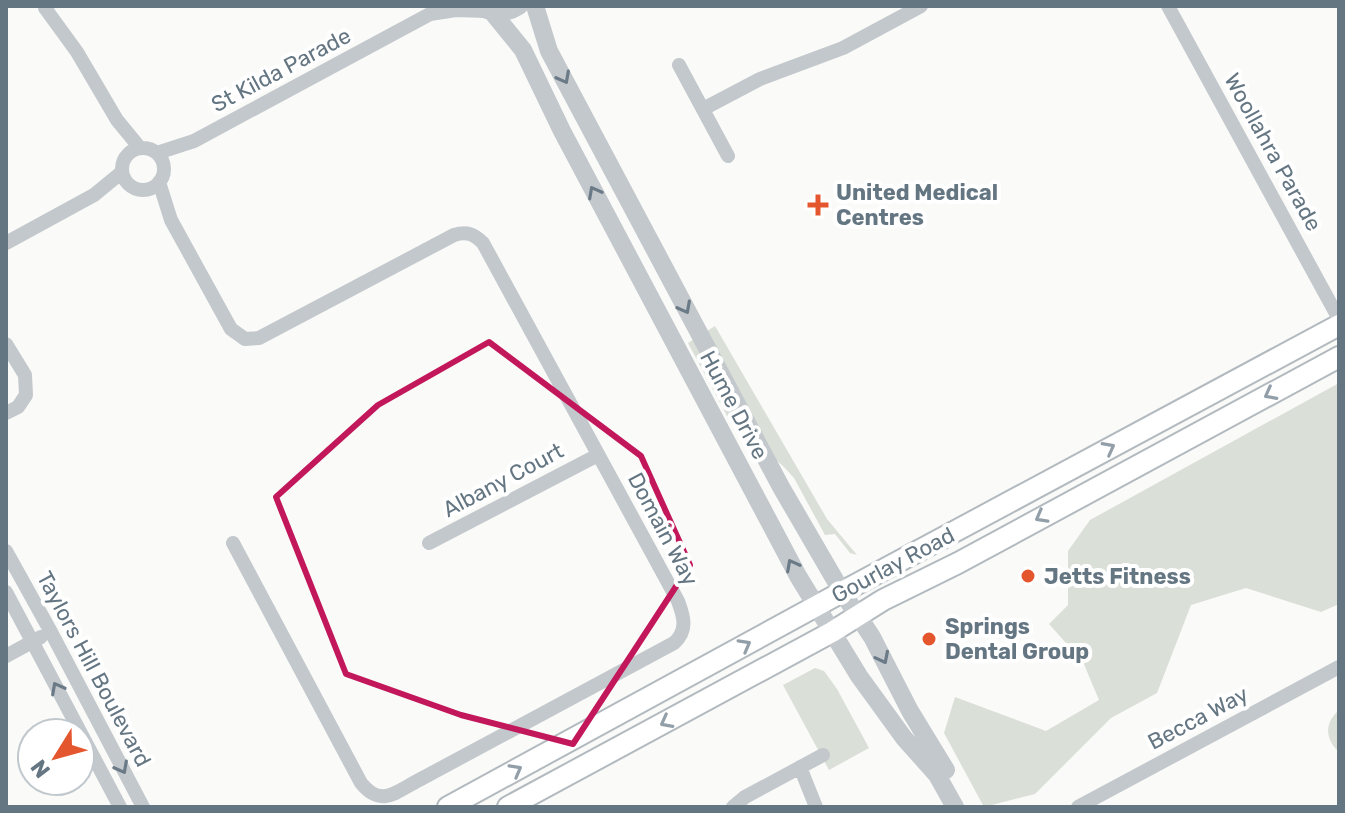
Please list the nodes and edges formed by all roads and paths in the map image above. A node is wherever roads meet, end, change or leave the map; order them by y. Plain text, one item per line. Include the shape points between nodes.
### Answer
1 (519, 6) edge
2 (535, 6) edge
3 (921, 6) edge
4 (1168, 6) edge
5 (45, 7) edge
6 (434, 10) edge
7 (486, 10) edge
8 (679, 65) dead end
9 (703, 109) junction
10 (117, 120) junction
11 (140, 148) junction
12 (728, 156) dead end
13 (126, 157) junction
14 (160, 160) junction
15 (126, 179) junction
16 (159, 182) junction
17 (145, 190) junction
18 (171, 220) junction
19 (6, 243) edge
20 (1339, 322) edge
21 (6, 344) edge
22 (1339, 357) edge
23 (6, 413) edge
24 (598, 455) junction
25 (233, 543) dead end
26 (429, 543) dead end
27 (6, 551) edge
28 (6, 592) edge
29 (842, 592) junction
30 (816, 607) junction
31 (857, 615) junction
32 (51, 632) junction
33 (832, 632) junction
34 (33, 642) junction
35 (6, 656) edge
36 (1339, 667) edge
37 (823, 755) dead end
38 (796, 770) junction
39 (815, 804) edge
40 (120, 807) edge
41 (143, 807) edge
42 (448, 807) edge
43 (508, 807) edge
44 (733, 807) edge
45 (955, 807) edge
46 (966, 807) edge
47 (1078, 807) edge

1 - 7 street via 511,11
2 -> 29 street, Hume Drive via 549,51 773,473
3 - 9 street via 843,48 760,79
4 - 20 street, Woollahra Parade
5 - 10 street
6 - 7 street, St Kilda Parade
6 - 14 street, St Kilda Parade
30 -> 7 street, Hume Drive via 523,50
8 - 9 street
9 - 12 street
10 - 11 street
10 - 13 street
11 - 13 street
11 - 14 street via 152,150
13 - 15 street
14 - 16 street via 164,172
15 - 17 street
15 - 19 street
16 - 17 street
16 - 18 street, Domain Way
17 - 18 street, Domain Way
18 - 24 street, Domain Way via 231,329 251,340 454,235 475,235
29 -> 20 main road, Gourlay Road
21 - 23 street via 25,375 26,395
22 -> 31 main road, Gourlay Road
24 - 25 street, Domain Way via 678,601 684,615 681,637 387,797 375,796 361,783
24 - 26 street, Albany Court
27 - 32 street, Taylors Hill Boulevard
28 - 34 street, Taylors Hill Boulevard
29 - 30 main road, Gourlay Road
29 - 31 street, Hume Drive
30 - 33 street, Hume Drive
42 -> 30 main road, Gourlay Road
31 - 33 main road, Gourlay Road
31 -> 46 street, Hume Drive
32 - 34 street
32 -> 41 street, Taylors Hill Boulevard
33 -> 43 main road, Gourlay Road
33 - 45 street, Hume Drive
34 - 35 street
40 -> 34 street, Taylors Hill Boulevard
36 - 47 street, Becca Way
37 - 38 street
38 - 39 street
38 - 44 street

